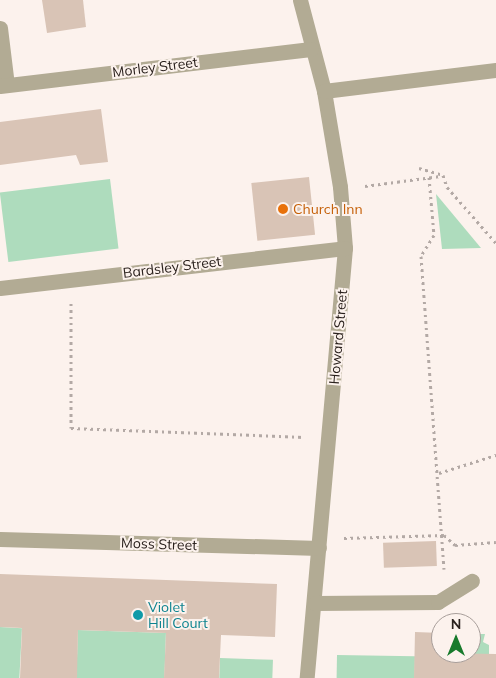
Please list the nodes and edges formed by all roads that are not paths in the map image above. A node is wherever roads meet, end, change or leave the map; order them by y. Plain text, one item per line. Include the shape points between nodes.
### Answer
1 (300, 0) edge
2 (0, 28) edge
3 (311, 49) junction
4 (496, 70) edge
5 (4, 85) edge
6 (324, 91) junction
7 (345, 248) junction
8 (0, 288) edge
9 (0, 540) edge
10 (319, 548) junction
11 (472, 581) dead end
12 (315, 603) junction
13 (307, 678) edge

1 - 3 street, Howard Street
2 - 5 street
3 - 5 street, Morley Street
3 - 6 street, Howard Street
4 - 6 street
6 - 7 street, Howard Street via 340,187
7 - 8 street, Bardsley Street
7 - 10 street, Howard Street
9 - 10 street, Moss Street
10 - 12 street, Howard Street
11 - 12 street via 438,602
12 - 13 street, Howard Street

